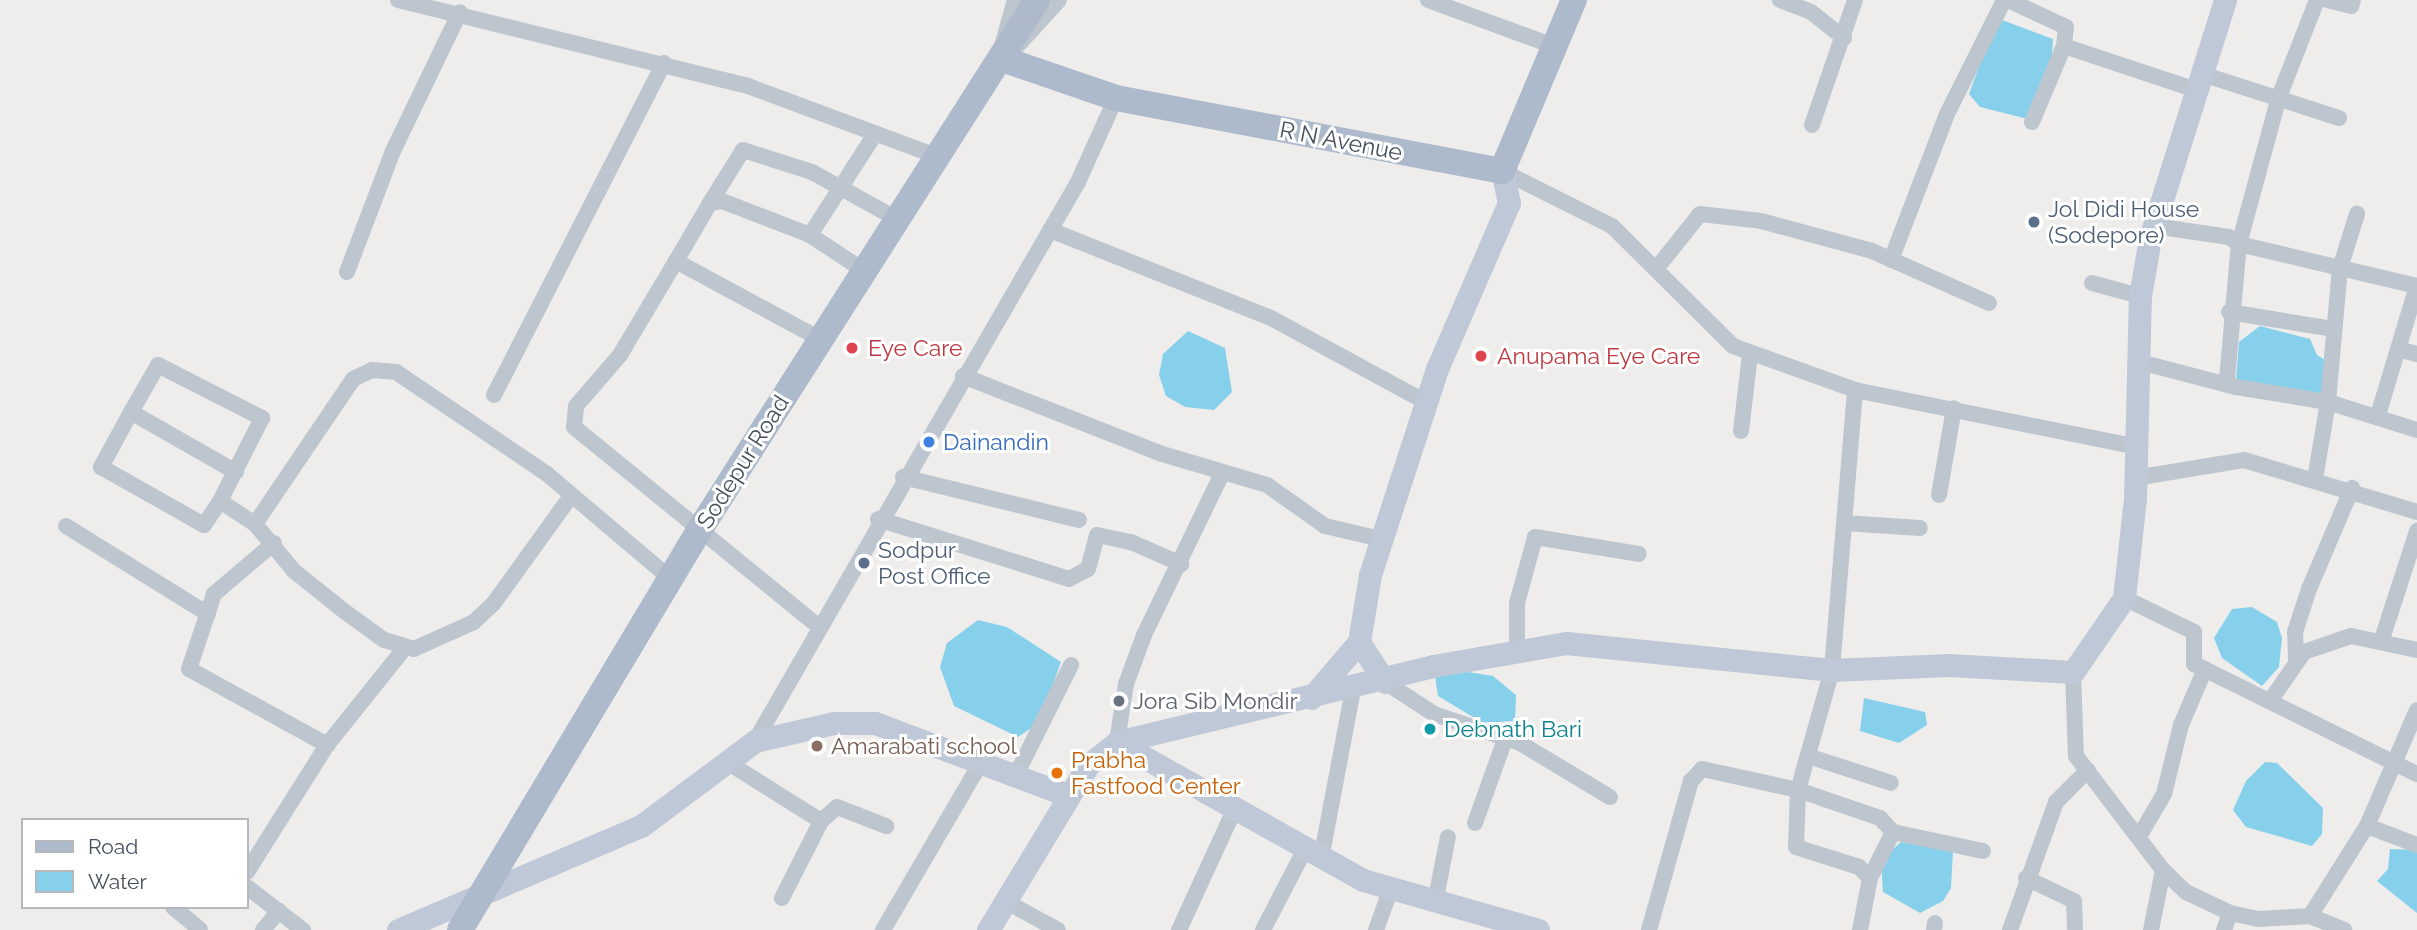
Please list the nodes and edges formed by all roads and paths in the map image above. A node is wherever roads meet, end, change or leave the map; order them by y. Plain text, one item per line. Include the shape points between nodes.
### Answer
1 (398, 0) edge
2 (1014, 0) edge
3 (1037, 0) edge
4 (1059, 0) edge
5 (1428, 0) edge
6 (1574, 0) edge
7 (1780, 0) edge
8 (1855, 0) edge
9 (2006, 0) edge
10 (2225, 0) edge
11 (2317, 0) edge
12 (2327, 0) edge
13 (2353, 0) edge
14 (452, 7) edge
15 (1844, 38) junction
16 (1554, 46) junction
17 (2064, 46) junction
18 (1002, 59) junction
19 (664, 63) junction
20 (2199, 82) junction
21 (2279, 97) junction
22 (1116, 98) junction
23 (2340, 118) dead end
24 (2032, 122) dead end
25 (1812, 125) dead end
26 (875, 134) junction
27 (934, 155) junction
28 (1502, 171) junction
29 (842, 187) junction
30 (710, 203) junction
31 (2357, 214) dead end
32 (895, 218) junction
33 (2154, 226) junction
34 (1050, 230) junction
35 (810, 235) junction
36 (2239, 244) junction
37 (1891, 260) junction
38 (676, 261) junction
39 (2340, 268) junction
40 (1656, 269) junction
41 (863, 270) junction
42 (346, 272) dead end
43 (2092, 284) dead end
44 (2140, 296) junction
45 (1989, 303) dead end
46 (2229, 312) junction
47 (2333, 329) junction
48 (820, 340) junction
49 (2398, 349) junction
50 (1750, 354) junction
51 (2417, 354) edge
52 (2136, 360) junction
53 (963, 376) junction
54 (2227, 380) junction
55 (1855, 390) junction
56 (494, 395) dead end
57 (1426, 402) junction
58 (2328, 402) junction
59 (1954, 408) junction
60 (131, 412) junction
61 (2378, 415) junction
62 (2417, 430) edge
63 (1741, 431) dead end
64 (2133, 446) junction
65 (236, 472) junction
66 (1222, 474) junction
67 (903, 477) junction
68 (2135, 478) junction
69 (2315, 479) junction
70 (2352, 488) junction
71 (1939, 495) dead end
72 (571, 496) junction
73 (220, 501) junction
74 (2417, 512) edge
75 (878, 519) junction
76 (1079, 520) dead end
77 (1844, 523) junction
78 (255, 524) junction
79 (66, 526) dead end
80 (1920, 528) dead end
81 (700, 529) junction
82 (2417, 531) edge
83 (1381, 539) junction
84 (274, 543) junction
85 (1639, 554) dead end
86 (1181, 564) junction
87 (673, 581) junction
88 (2124, 598) junction
89 (208, 614) junction
90 (817, 625) junction
91 (2382, 639) junction
92 (1359, 642) junction
93 (403, 650) junction
94 (2417, 650) edge
95 (1517, 652) junction
96 (2296, 658) junction
97 (1071, 666) dead end
98 (2205, 669) junction
99 (1832, 670) junction
100 (2073, 672) junction
101 (1385, 682) junction
102 (1353, 689) junction
103 (1311, 698) junction
104 (2270, 701) junction
105 (2417, 710) edge
106 (1506, 739) junction
107 (755, 741) junction
108 (1117, 742) junction
109 (327, 745) junction
110 (1808, 756) junction
111 (727, 762) junction
112 (981, 762) junction
113 (2397, 766) junction
114 (2088, 770) junction
115 (2417, 774) edge
116 (1016, 775) junction
117 (1891, 783) dead end
118 (1798, 790) junction
119 (1069, 796) junction
120 (1610, 797) dead end
121 (1236, 806) junction
122 (821, 821) junction
123 (1475, 823) dead end
124 (886, 827) dead end
125 (2367, 827) junction
126 (1893, 832) junction
127 (2140, 835) junction
128 (1448, 837) dead end
129 (2417, 845) edge
130 (1983, 851) dead end
131 (1313, 854) junction
132 (248, 870) edge
133 (2162, 870) junction
134 (1870, 878) junction
135 (2026, 878) junction
136 (248, 888) edge
137 (1390, 891) junction
138 (481, 895) junction
139 (782, 898) dead end
140 (1005, 901) junction
141 (1435, 903) junction
142 (175, 909) edge
143 (279, 911) junction
144 (2230, 913) junction
145 (2305, 921) edge
146 (1526, 928) edge
147 (200, 930) edge
148 (262, 930) edge
149 (303, 930) edge
150 (398, 930) edge
151 (460, 930) edge
152 (883, 930) edge
153 (988, 930) edge
154 (1058, 930) edge
155 (1179, 930) edge
156 (1263, 930) edge
157 (1376, 930) edge
158 (1649, 930) edge
159 (1860, 930) edge
160 (2010, 930) edge
161 (2075, 930) edge
162 (2151, 930) edge
163 (2224, 930) edge
164 (2344, 930) edge

1 - 14 street
2 - 18 street
3 - 18 main road, Sodepur Road
4 - 18 street via 1023,46
5 - 16 street
6 - 16 main road
7 - 15 street via 1811,12
8 - 15 street
9 - 17 street via 2066,27
9 - 37 street via 1947,114
10 - 20 street
11 - 21 street
12 - 13 street via 2351,6
14 - 19 street
14 - 42 street
15 - 25 street
16 - 28 main road
17 - 20 street
17 - 24 street
18 - 22 main road, R N Avenue
18 - 27 main road, Sodepur Road
19 - 26 street via 748,86
19 - 56 street
20 - 21 street
20 - 33 street
21 - 23 street
21 - 36 street
22 - 28 main road, R N Avenue
22 - 34 street
26 - 27 street
26 - 29 street
27 - 32 main road, Sodepur Road
28 - 40 street via 1612,226
28 - 57 street via 1509,203
29 - 30 street via 743,150
29 - 32 street
29 - 35 street
30 - 35 street via 722,201
30 - 38 street
31 - 39 street
32 - 41 main road, Sodepur Road
33 - 36 street via 2229,237
33 - 44 street
34 - 53 street
34 - 57 street via 1271,318
35 - 41 street
36 - 39 street
36 - 46 street
37 - 40 street via 1761,221 1700,214
37 - 45 street
38 - 48 street
38 - 81 street via 620,355 572,417 574,427
39 - 47 street
39 - 49 street via 2417,286
40 - 50 street via 1694,314
41 - 48 main road, Sodepur Road
43 - 44 street
44 - 52 street
46 - 47 street
46 - 54 street
47 - 58 street
48 - 81 main road, Sodepur Road
49 - 51 street
49 - 61 street
50 - 55 street
50 - 63 street
52 - 54 street
52 - 64 street
53 - 66 street
53 - 67 street
54 - 58 street via 2236,387
55 - 59 street
55 - 77 street
57 - 83 street
58 - 61 street
58 - 69 street
59 - 64 street
59 - 71 street
60 - 65 street
60 - 65 street via 158,365 262,418
60 - 73 street via 102,467 204,525
61 - 62 street
64 - 68 street
65 - 73 street
66 - 83 street via 1267,485 1325,526
66 - 86 street
67 - 75 street
67 - 76 street
68 - 69 street via 2244,460
68 - 88 street
69 - 70 street
70 - 74 street
70 - 96 street via 2309,589 2295,632
72 - 78 street via 443,400 396,372 372,370 353,379
72 - 87 street
72 - 93 street via 474,622
73 - 78 street
75 - 86 street via 1069,579 1088,569 1097,535
75 - 90 street
77 - 80 street
77 - 99 street
78 - 84 street
79 - 89 street
81 - 87 main road, Sodepur Road
81 - 90 street
82 - 91 street
83 - 92 street
84 - 89 street via 214,594
84 - 93 street via 294,571
85 - 95 street via 1535,537 1517,603
86 - 108 street via 1126,684
87 - 138 main road, Sodepur Road
88 - 98 street via 2186,625 2196,639 2194,664
88 - 100 street
89 - 109 street via 189,669
90 - 107 street
91 - 94 street
91 - 96 street via 2351,636
92 - 101 street
92 - 103 street
93 - 109 street
95 - 99 street via 1566,643 1620,646
95 - 101 street via 1433,666
96 - 104 street
97 - 116 street
98 - 104 street
98 - 127 street via 2180,725 2164,794
99 - 100 street via 1949,665
99 - 110 street
100 - 114 street via 2076,756
101 - 102 street
101 - 106 street via 1434,714
102 - 103 street
102 - 131 street
103 - 108 street
104 - 113 street
105 - 113 street
106 - 120 street
106 - 123 street
107 - 111 street
107 - 112 street via 834,723 874,723
108 - 119 street via 1088,765
108 - 121 street
109 - 132 street
110 - 117 street
110 - 118 street
111 - 122 street
111 - 138 street via 641,826
112 - 116 street
112 - 152 street
113 - 115 street
113 - 125 street
114 - 127 street
114 - 135 street via 2056,802
116 - 119 street
118 - 126 street via 1880,818
118 - 134 street via 1796,847 1858,867
118 - 158 street via 1702,769 1691,780
119 - 140 street
121 - 131 street
121 - 155 street
122 - 124 street via 837,807
122 - 139 street
125 - 129 street
125 - 145 street
126 - 130 street
126 - 134 street
127 - 133 street
128 - 141 street
131 - 137 street
131 - 156 street
133 - 144 street via 2186,892
133 - 162 street
134 - 159 street
135 - 160 street
135 - 161 street via 2074,901
136 - 143 street
137 - 141 street
137 - 157 street
138 - 150 street
138 - 151 main road, Sodepur Road
140 - 153 street
140 - 154 street
141 - 146 street
142 - 147 street
143 - 148 street
143 - 149 street
144 - 145 street
144 - 163 street
145 - 164 street

